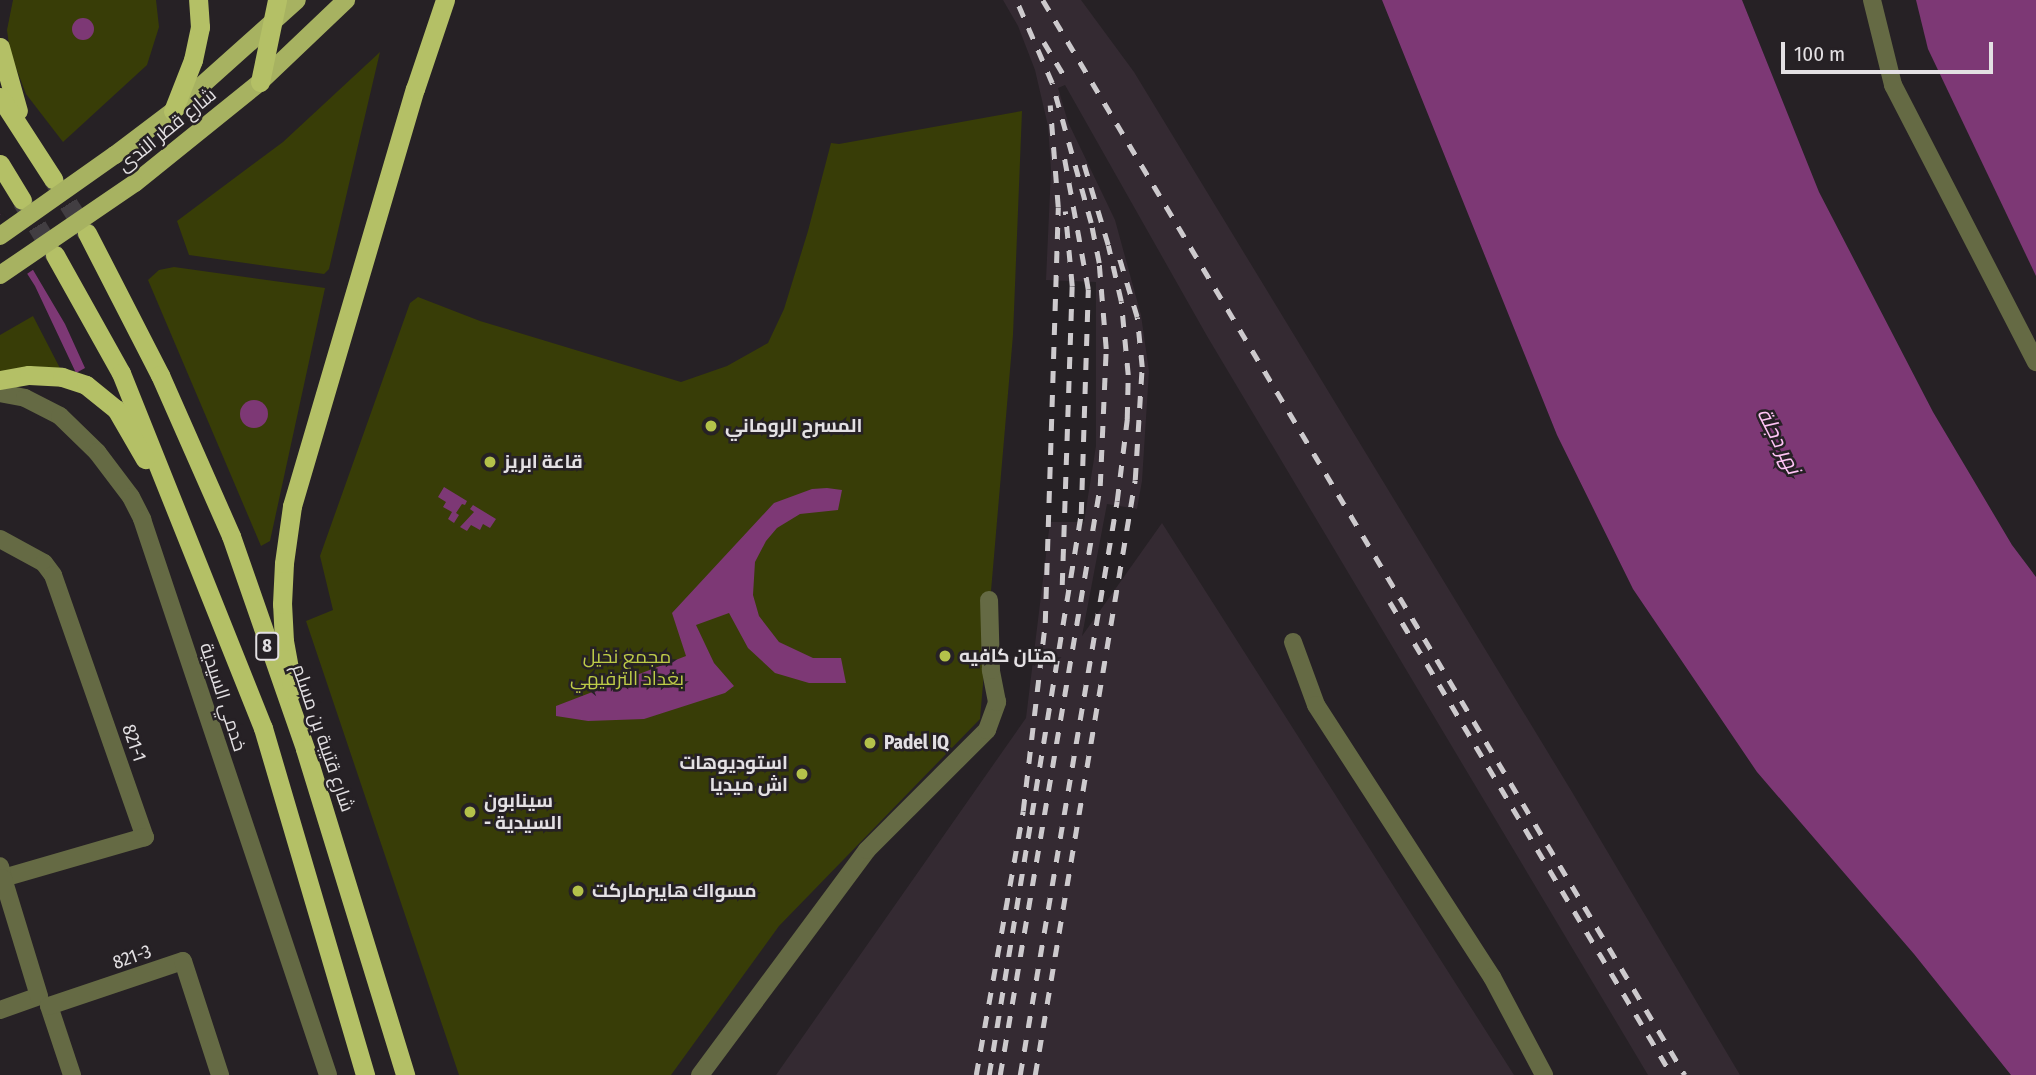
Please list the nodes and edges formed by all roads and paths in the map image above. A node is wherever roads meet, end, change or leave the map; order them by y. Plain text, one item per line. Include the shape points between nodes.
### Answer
1 (198, 0) edge
2 (277, 0) edge
3 (296, 0) edge
4 (346, 0) edge
5 (445, 0) edge
6 (1872, 0) edge
7 (273, 23) junction
8 (0, 47) edge
9 (260, 82) junction
10 (0, 97) edge
11 (173, 111) junction
12 (26, 135) junction
13 (0, 164) edge
14 (53, 179) tunnel mouth
15 (22, 200) tunnel mouth
16 (87, 233) tunnel mouth
17 (0, 236) edge
18 (55, 255) tunnel mouth
19 (0, 275) edge
20 (2036, 362) edge
21 (0, 380) edge
22 (0, 393) edge
23 (183, 527) junction
24 (0, 539) edge
25 (989, 600) dead end
26 (1293, 642) dead end
27 (305, 749) junction
28 (2, 872) edge
29 (0, 1010) edge
30 (72, 1075) edge
31 (220, 1075) edge
32 (328, 1075) edge
33 (365, 1075) edge
34 (405, 1075) edge
35 (700, 1075) edge
36 (1544, 1075) edge

1 - 11 highway via 200,27 193,60
2 - 7 highway
3 - 7 main road, شارع قطر الندى
4 - 9 main road, شارع قطر الندى
5 - 27 highway via 292,506 282,616
6 - 20 street via 1892,85
7 - 9 highway
7 - 11 main road, شارع قطر الندى
8 - 12 highway
9 - 19 main road, شارع قطر الندى, bridge via 135,183
10 - 12 highway
11 - 17 main road, شارع قطر الندى, bridge
12 - 14 highway
13 - 15 highway
16 - 27 highway, شارع قتيبة بن مسلم / 8 via 160,375 231,536
18 - 23 highway, 8 via 121,373
21 - 23 highway via 29,375 62,377 104,397 116,409
22 - 32 street, خدمي السيدية via 25,398 60,416 97,452 142,519
23 - 33 highway, 8 via 263,728
24 - 28 street, 821-1 via 44,563 53,575 145,837
25 - 35 street via 997,702 987,730 867,850
26 - 36 street via 1316,705 1492,977
27 - 34 highway, شارع قتيبة بن مسلم / 8
28 - 29 street via 39,996
30 - 31 street, 821-3 via 49,1006 183,961

